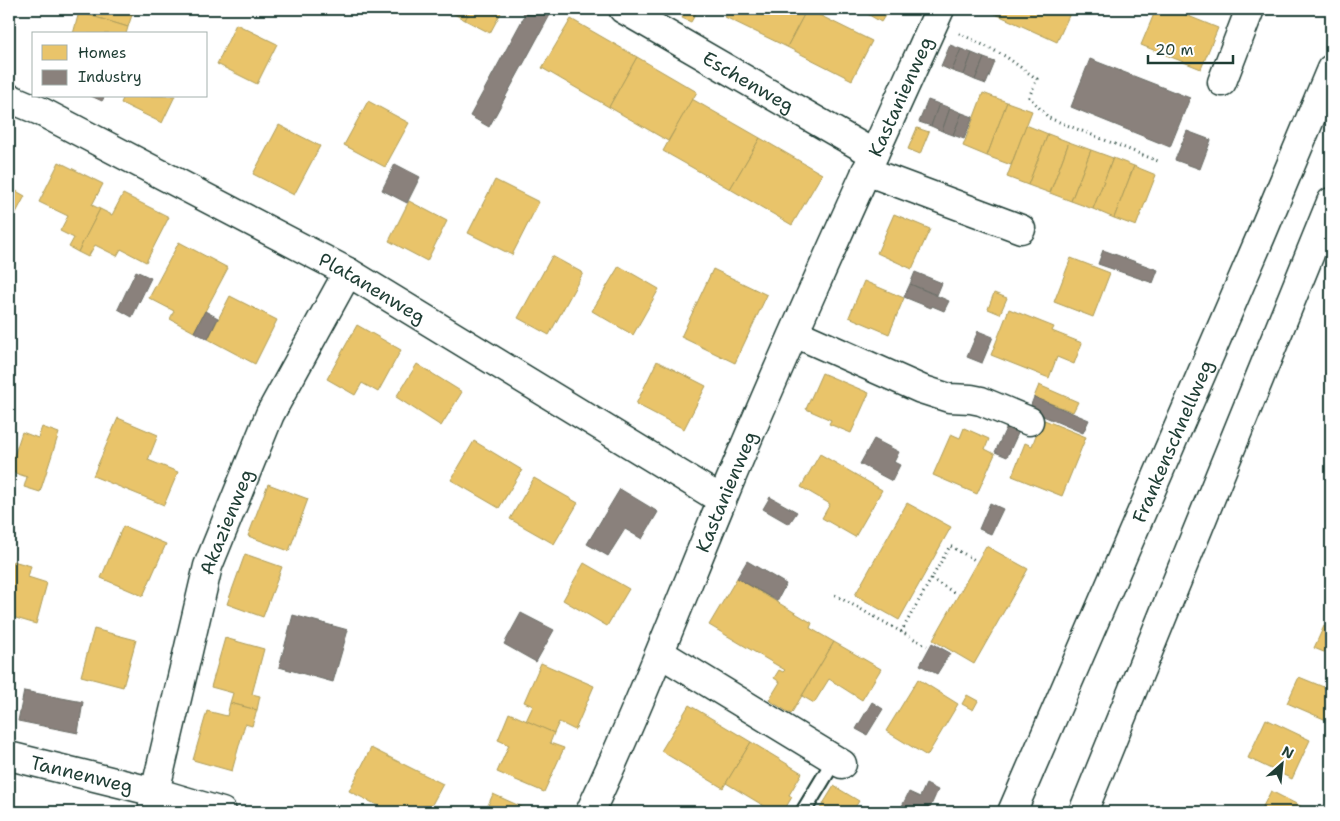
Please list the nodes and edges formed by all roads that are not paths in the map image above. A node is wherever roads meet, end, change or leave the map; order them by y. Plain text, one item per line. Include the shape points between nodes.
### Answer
1 (623, 9) edge
2 (1250, 9) edge
3 (937, 15) edge
4 (1331, 69) edge
5 (1222, 82) dead end
6 (9, 98) edge
7 (870, 163) junction
8 (1331, 202) edge
9 (1021, 229) dead end
10 (348, 272) junction
11 (795, 333) junction
12 (1029, 421) dead end
13 (722, 500) junction
14 (660, 653) junction
15 (9, 756) edge
16 (839, 762) joint
17 (1103, 765) junction
18 (1024, 781) junction
19 (154, 802) edge
20 (222, 812) edge
21 (590, 812) edge
22 (803, 812) edge
23 (1004, 812) edge
24 (1012, 812) edge
25 (1083, 812) edge
26 (1090, 812) edge

1 - 7 main road, Eschenweg
2 - 5 main road
3 - 7 main road, Kastanienweg
4 - 18 main road, Frankenschnellweg
6 - 10 main road, Platanenweg via 40,111
7 - 9 main road, Kastanienweg
7 - 11 main road, Kastanienweg
8 - 17 main road
10 - 13 main road, Platanenweg
10 - 19 main road, Akazienweg via 270,414 208,566
11 - 12 main road via 921,389 949,398 981,401
11 - 13 main road, Kastanienweg
13 - 14 main road, Kastanienweg
14 - 16 main road
14 - 21 main road, Kastanienweg
15 - 19 main road, Tannenweg
16 - 22 lane
17 - 25 main road
17 - 26 main road
18 - 23 main road
18 - 24 main road, Frankenschnellweg
19 - 20 main road, Tannenweg

